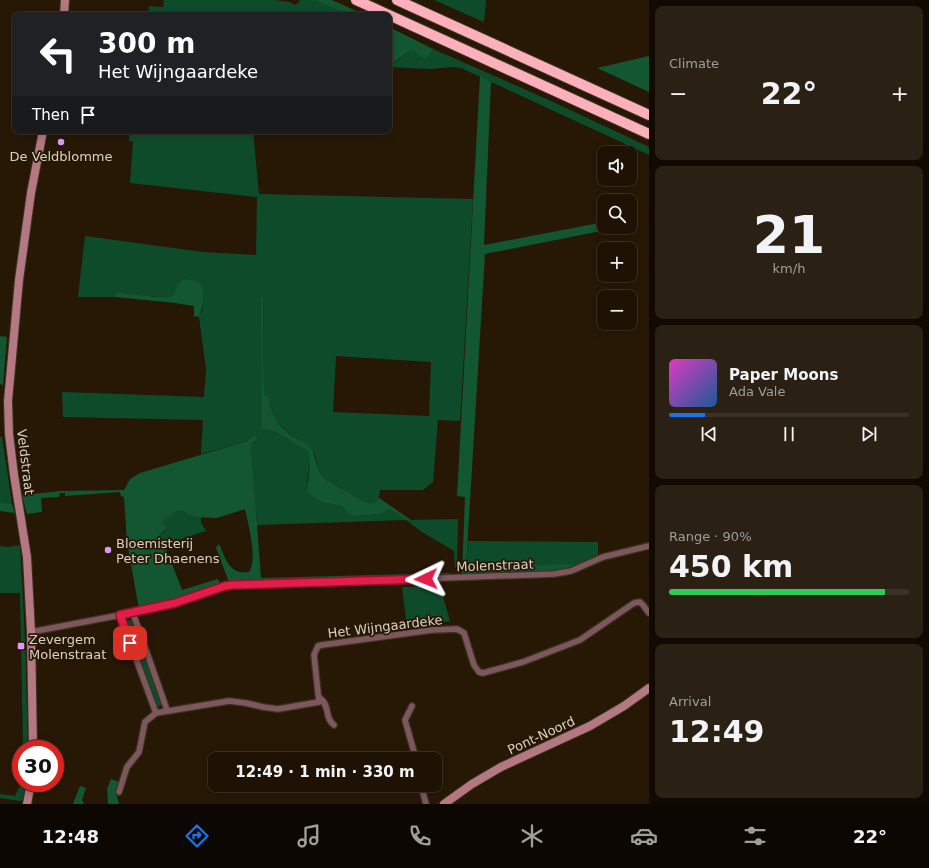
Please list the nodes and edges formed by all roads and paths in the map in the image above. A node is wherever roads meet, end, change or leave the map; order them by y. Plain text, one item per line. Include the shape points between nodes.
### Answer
1 (65, 0) edge
2 (356, 0) edge
3 (397, 0) edge
4 (64, 12) edge
5 (382, 12) edge
6 (392, 16) edge
7 (649, 115) edge
8 (42, 134) edge
9 (649, 134) edge
10 (649, 546) edge
11 (133, 613) junction
12 (649, 613) edge
13 (120, 615) junction
14 (31, 632) junction
15 (649, 688) edge
16 (320, 698) junction
17 (412, 706) dead end
18 (167, 710) junction
19 (156, 713) junction
20 (334, 725) dead end
21 (33, 740) edge
22 (414, 752) edge
23 (29, 792) edge
24 (119, 792) dead end
25 (423, 792) edge
26 (27, 804) edge
27 (426, 804) edge
28 (444, 804) edge

1 - 4 street
2 - 5 highway
3 - 7 highway
6 - 9 highway
8 - 14 street, Veldstraat via 19,280 8,401 9,434 27,557
10 - 11 street, Molenstraat via 603,557 565,572 441,579 232,585
11 - 13 street, Molenstraat
11 - 18 street
12 - 16 street, Het Wijngaardeke via 640,602 634,603 580,640 523,662 483,673 474,665 464,633 457,629 322,644 318,646 314,655
13 - 14 street, Molenstraat
13 - 19 street
14 - 21 street, Veldstraat
15 - 28 street, Pont-Noord via 590,726 502,767
16 - 18 street via 320,702 278,709 229,701
16 - 20 street, Het Wijngaardeke via 325,702 329,720
17 - 22 street via 405,720
18 - 19 street
19 - 24 street via 145,722 138,752 127,767
23 - 26 street
25 - 27 street

